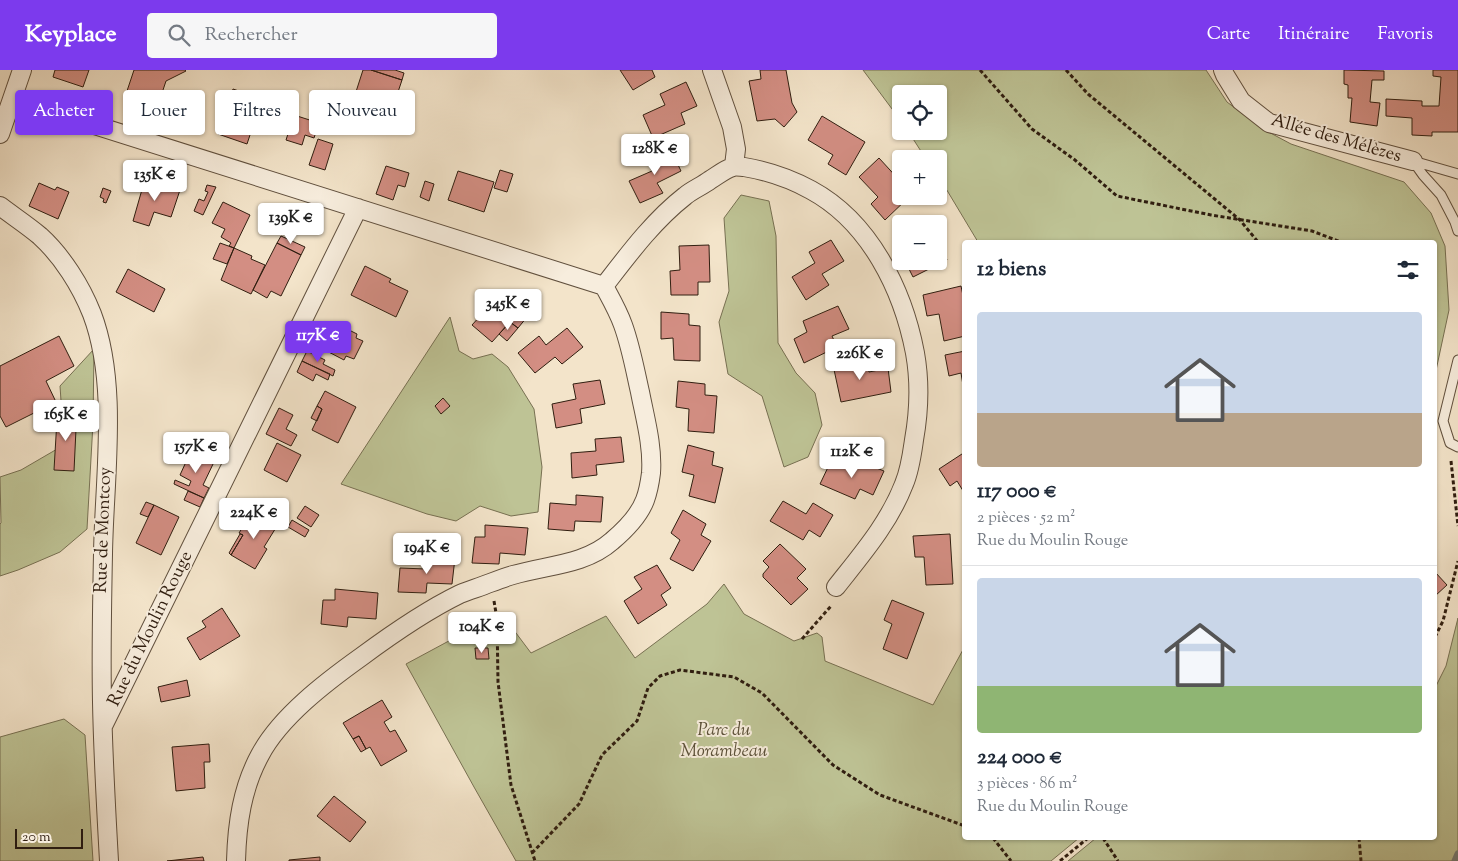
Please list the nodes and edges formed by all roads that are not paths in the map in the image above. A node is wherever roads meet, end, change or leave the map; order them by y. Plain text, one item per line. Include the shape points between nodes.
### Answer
1 (22, 70) edge
2 (712, 70) edge
3 (1223, 70) edge
4 (12, 99) junction
5 (0, 134) edge
6 (1413, 161) junction
7 (734, 166) junction
8 (1458, 174) edge
9 (0, 206) edge
10 (358, 208) junction
11 (1458, 231) edge
12 (604, 286) junction
13 (1458, 360) edge
14 (1454, 445) edge
15 (836, 587) road end
16 (103, 727) junction
17 (109, 861) edge
18 (236, 861) edge

1 - 4 street
2 - 7 street via 732,127 736,149
3 - 6 street, Allée des Mélèzes via 1241,100 1269,123
4 - 5 street
4 - 10 street
6 - 8 lane, Allée des Mélèzes
6 - 11 lane, Allée des Mélèzes via 1441,195
7 - 12 street via 686,196 663,216
7 - 15 street via 790,179 823,196 851,221 876,251 893,284 907,318 916,355 917,423 905,482 880,531
9 - 16 street, Rue de Montcoy via 40,236 61,259 92,314 101,346 107,383 102,552
10 - 12 street
10 - 16 street, Rue du Moulin Rouge
12 - 18 street via 615,305 634,362 650,446 651,473 645,501 632,522 585,558 514,575 462,593 422,615 338,674 300,706 260,754 249,779 240,807
13 - 14 lane via 1443,421
16 - 17 street, Rue de Montcoy

